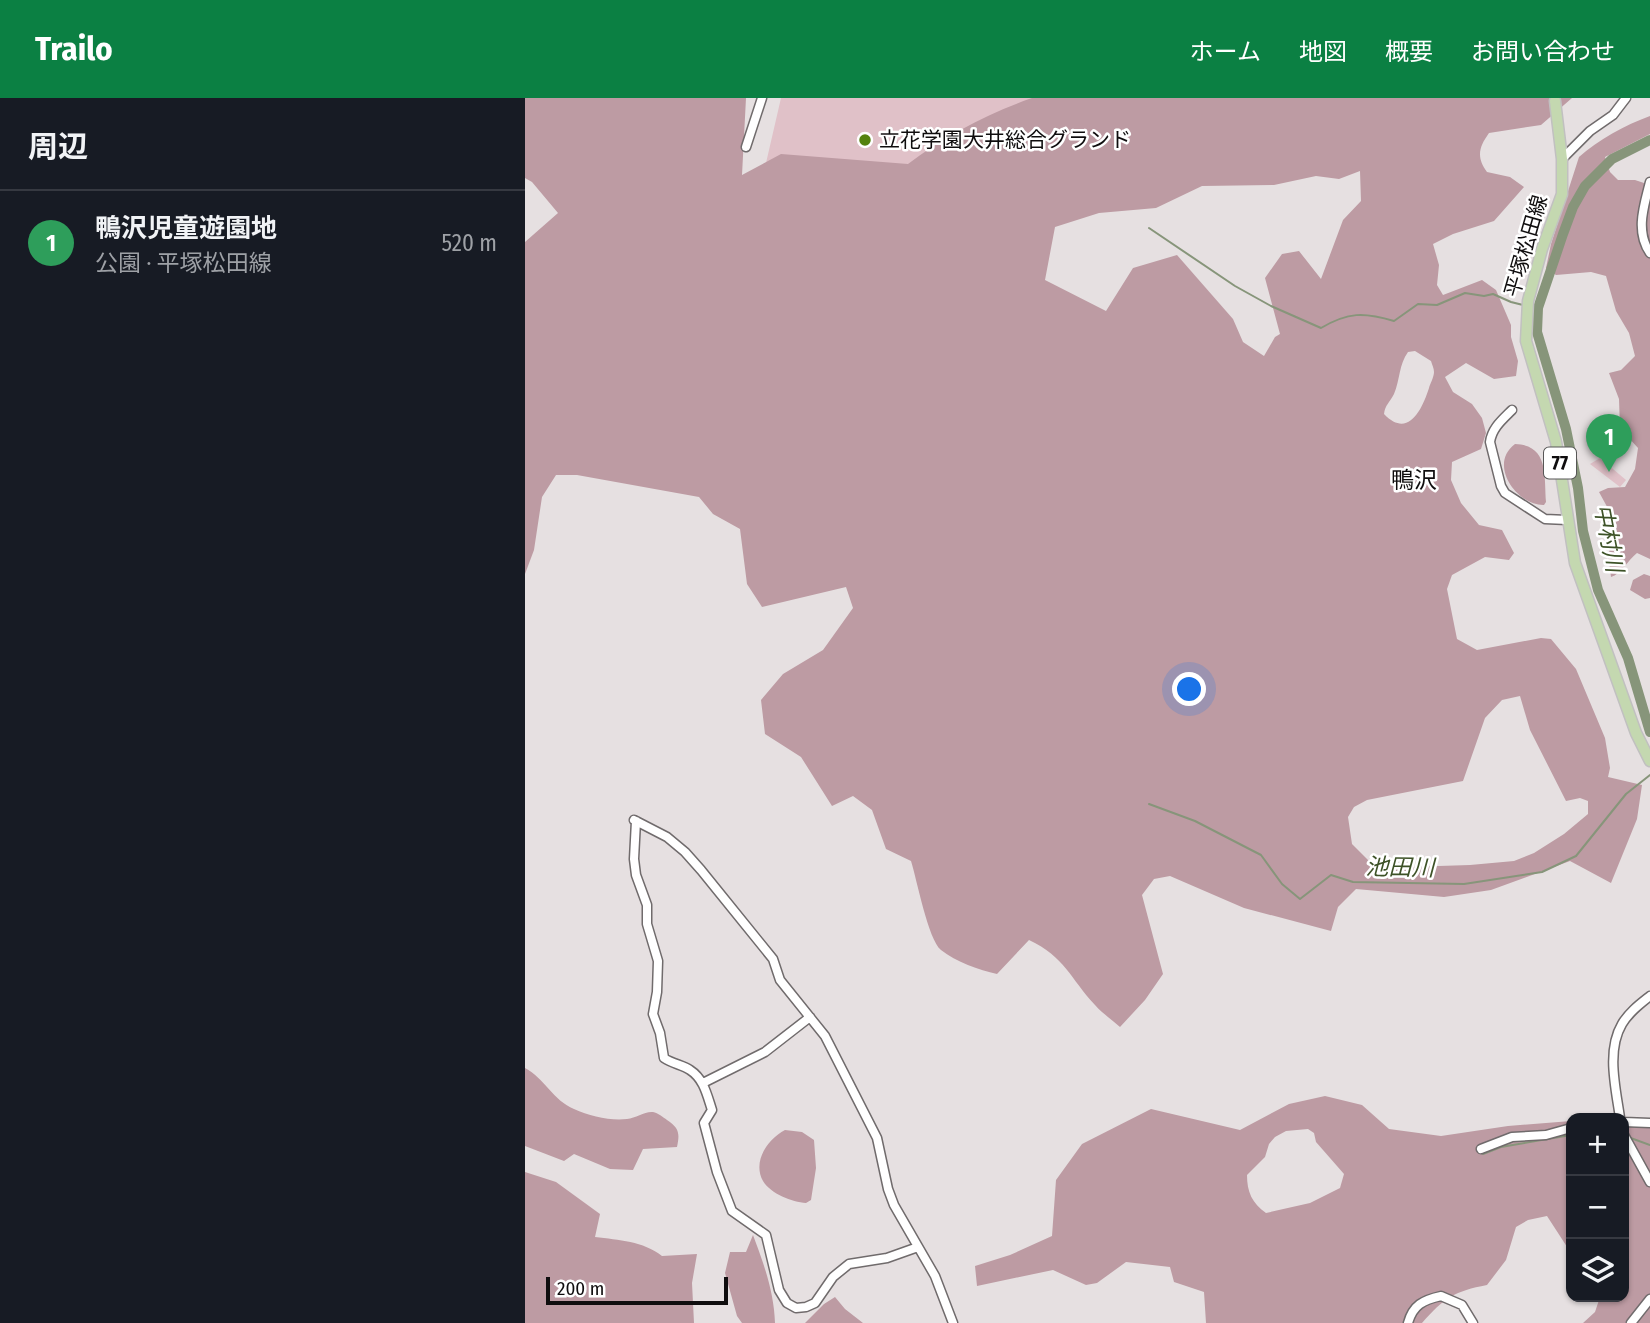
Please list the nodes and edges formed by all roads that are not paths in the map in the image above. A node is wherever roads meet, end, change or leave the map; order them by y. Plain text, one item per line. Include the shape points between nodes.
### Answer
1 (762, 98) edge
2 (1626, 98) edge
3 (1555, 101) dead end
4 (746, 147) dead end
5 (1562, 159) junction
6 (1650, 182) edge
7 (1650, 253) edge
8 (1512, 410) dead end
9 (1567, 520) junction
10 (1650, 761) edge
11 (1650, 996) edge
12 (810, 1017) junction
13 (703, 1083) junction
14 (1619, 1113) edge
15 (1629, 1122) edge
16 (1650, 1124) edge
17 (1566, 1129) edge
18 (1629, 1148) edge
19 (1481, 1149) dead end
20 (1650, 1182) edge
21 (918, 1247) junction
22 (1650, 1299) edge
23 (953, 1323) edge
24 (1408, 1323) edge
25 (1473, 1323) edge
26 (1631, 1323) edge

1 - 4 street
2 - 5 street
3 - 5 main road, 平塚松田線 / 77
5 - 9 main road, 平塚松田線 / 77 via 1562,194 1531,289 1525,333 1556,442
6 - 7 street via 1641,229
8 - 9 street via 1497,424 1490,442 1501,486 1511,498 1545,519
9 - 10 main road, 平塚松田線 / 77 via 1579,578
11 - 14 street via 1632,1010 1616,1041
12 - 13 street via 765,1052
12 - 13 street via 780,981 773,959 701,870 667,837 634,820 636,875 658,961 653,1014 664,1058 690,1070
12 - 21 street via 836,1054 877,1138 894,1205
13 - 21 street via 712,1110 704,1123 716,1172 732,1211 766,1235 779,1290 787,1303 796,1308 815,1303 833,1277 849,1264
15 - 16 street
17 - 19 street via 1512,1137
18 - 20 street
21 - 23 street
22 - 26 street
24 - 25 street via 1417,1305 1441,1296 1462,1305

